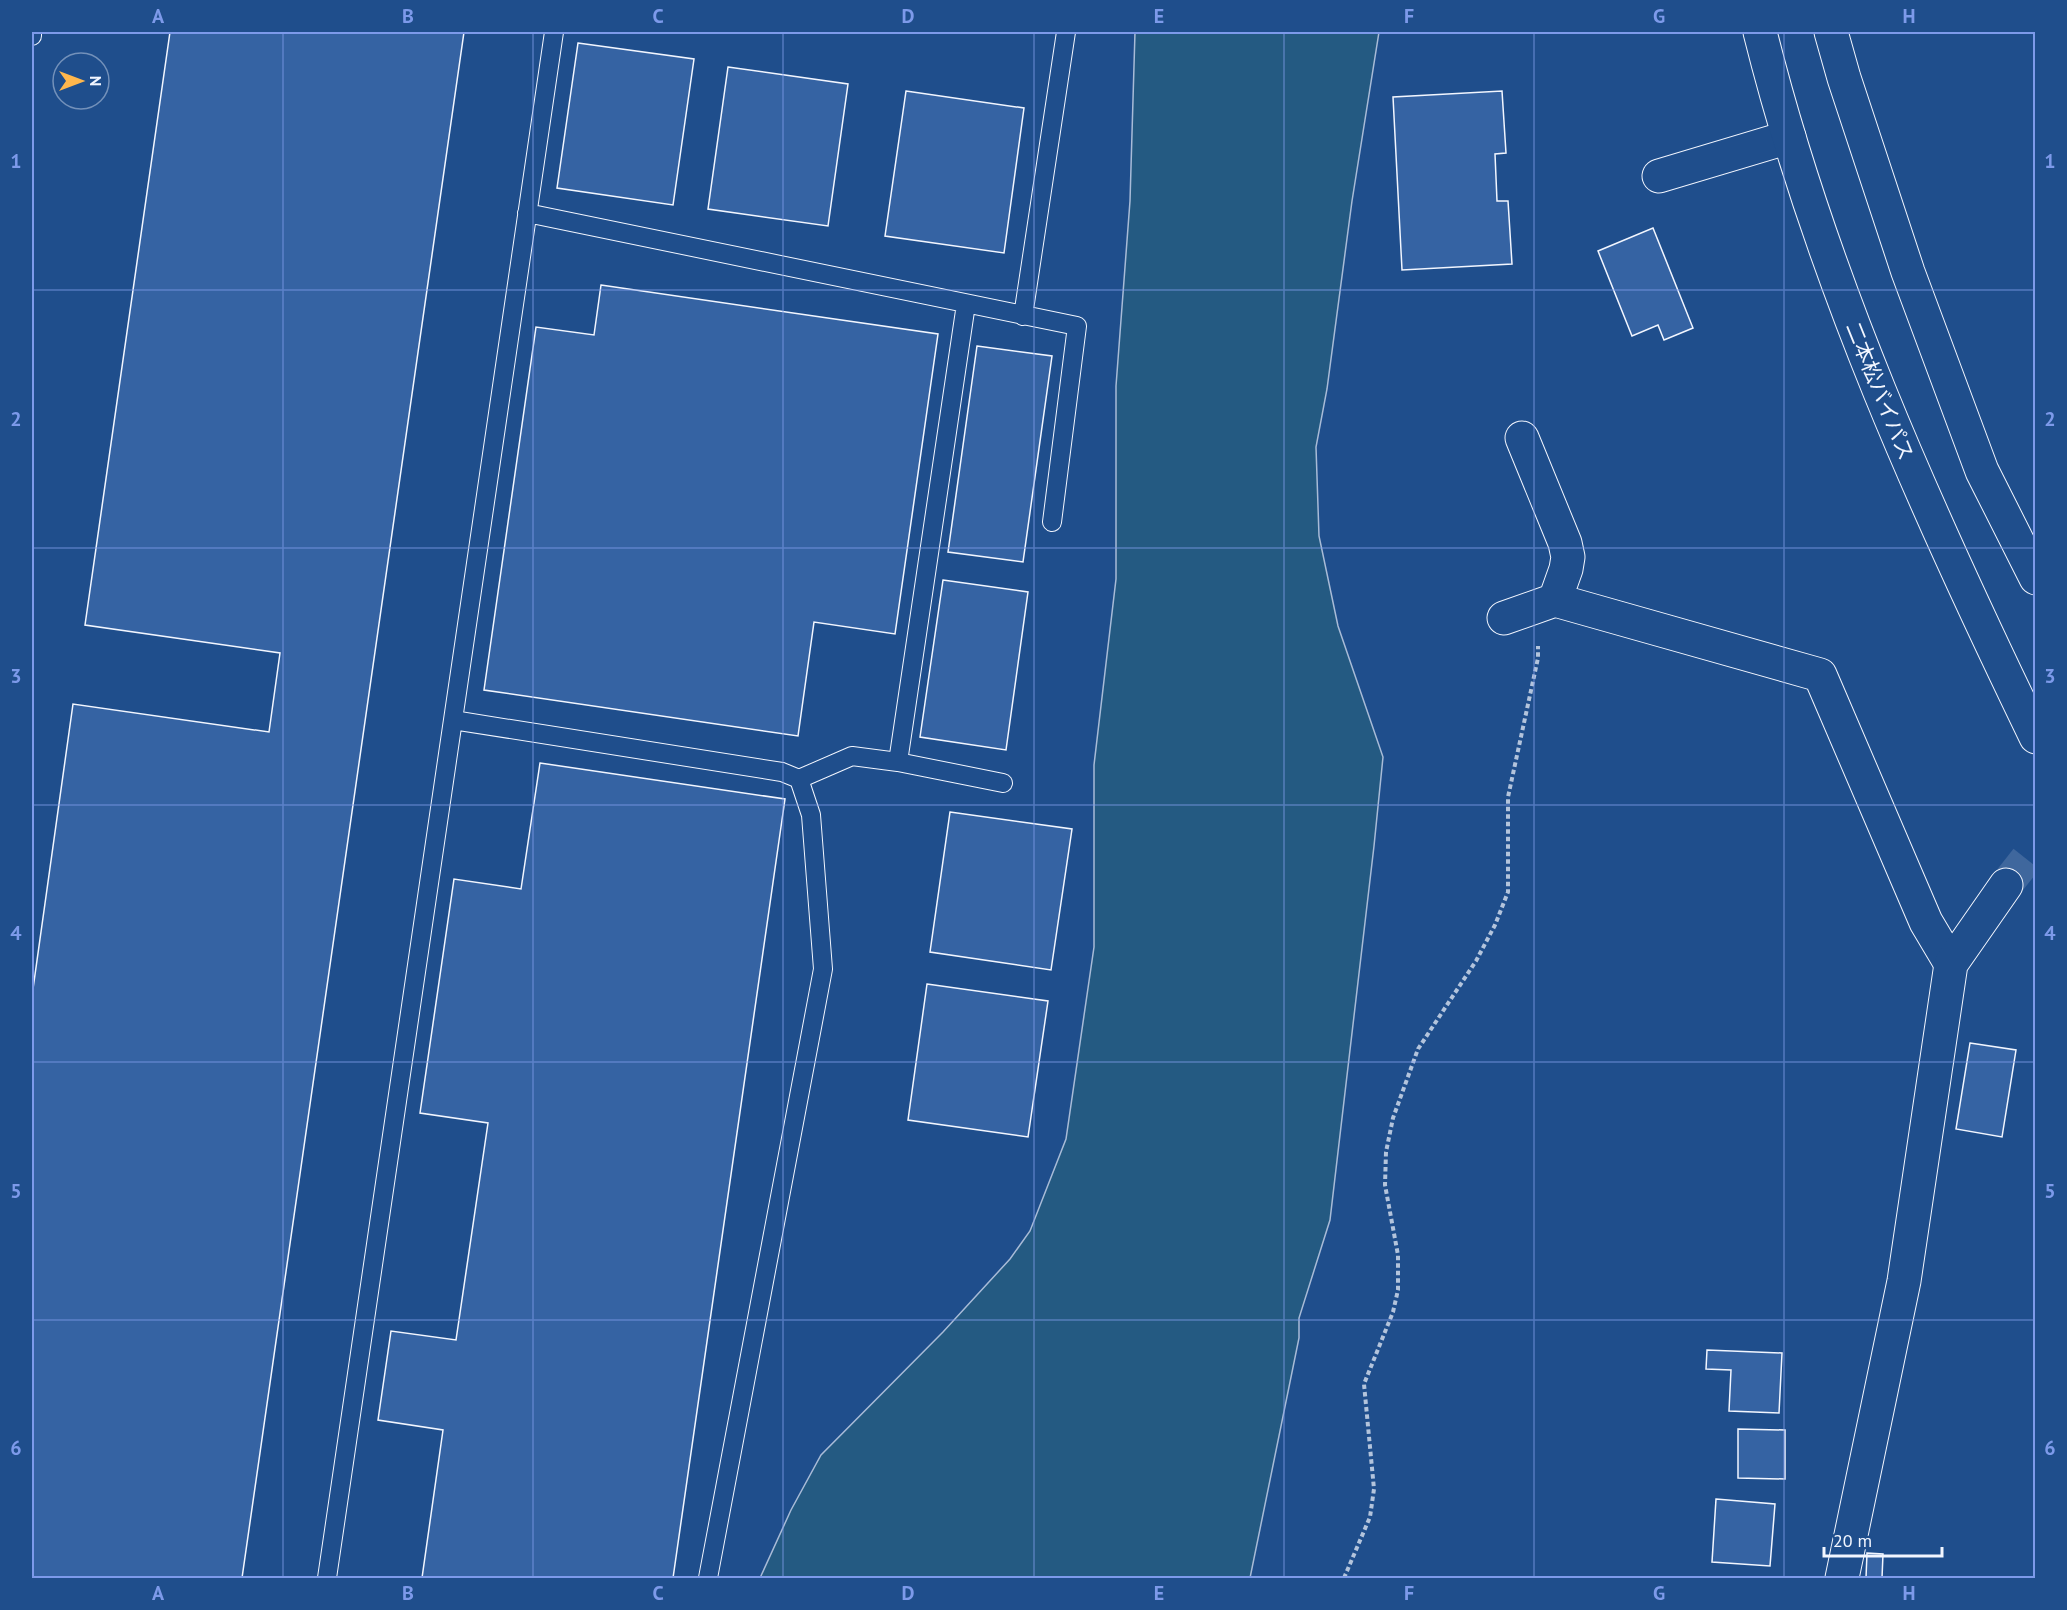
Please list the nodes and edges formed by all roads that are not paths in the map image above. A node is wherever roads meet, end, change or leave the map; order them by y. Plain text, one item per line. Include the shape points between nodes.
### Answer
1 (554, 32) edge
2 (1066, 32) edge
3 (1760, 32) edge
4 (1831, 32) edge
5 (1789, 137) junction
6 (1659, 176) dead end
7 (527, 213) junction
8 (966, 304) junction
9 (1023, 316) junction
10 (1522, 438) dead end
11 (1052, 522) dead end
12 (2036, 578) edge
13 (1547, 603) junction
14 (1504, 618) dead end
15 (453, 720) junction
16 (2036, 737) edge
17 (898, 762) junction
18 (799, 779) junction
19 (1003, 783) dead end
20 (2006, 885) tunnel mouth
21 (1951, 964) junction
22 (327, 1578) edge
23 (708, 1578) edge
24 (1842, 1578) edge

1 - 7 lane
2 - 9 lane
3 - 5 main road, 二本松バイパス
4 - 12 main road via 1908,272 1982,471
5 - 6 main road
5 - 16 main road, 二本松バイパス via 1832,266 1894,430
7 - 8 lane
7 - 15 lane
8 - 9 lane
8 - 17 lane
9 - 11 lane via 1077,326
10 - 13 main road via 1568,557 1566,569
13 - 14 main road
13 - 21 main road via 1820,675 1926,922
15 - 18 lane via 782,772
15 - 22 lane
17 - 18 lane via 852,756
17 - 19 lane
18 - 23 lane via 812,815 823,969
20 - 21 main road
21 - 24 main road via 1904,1281

